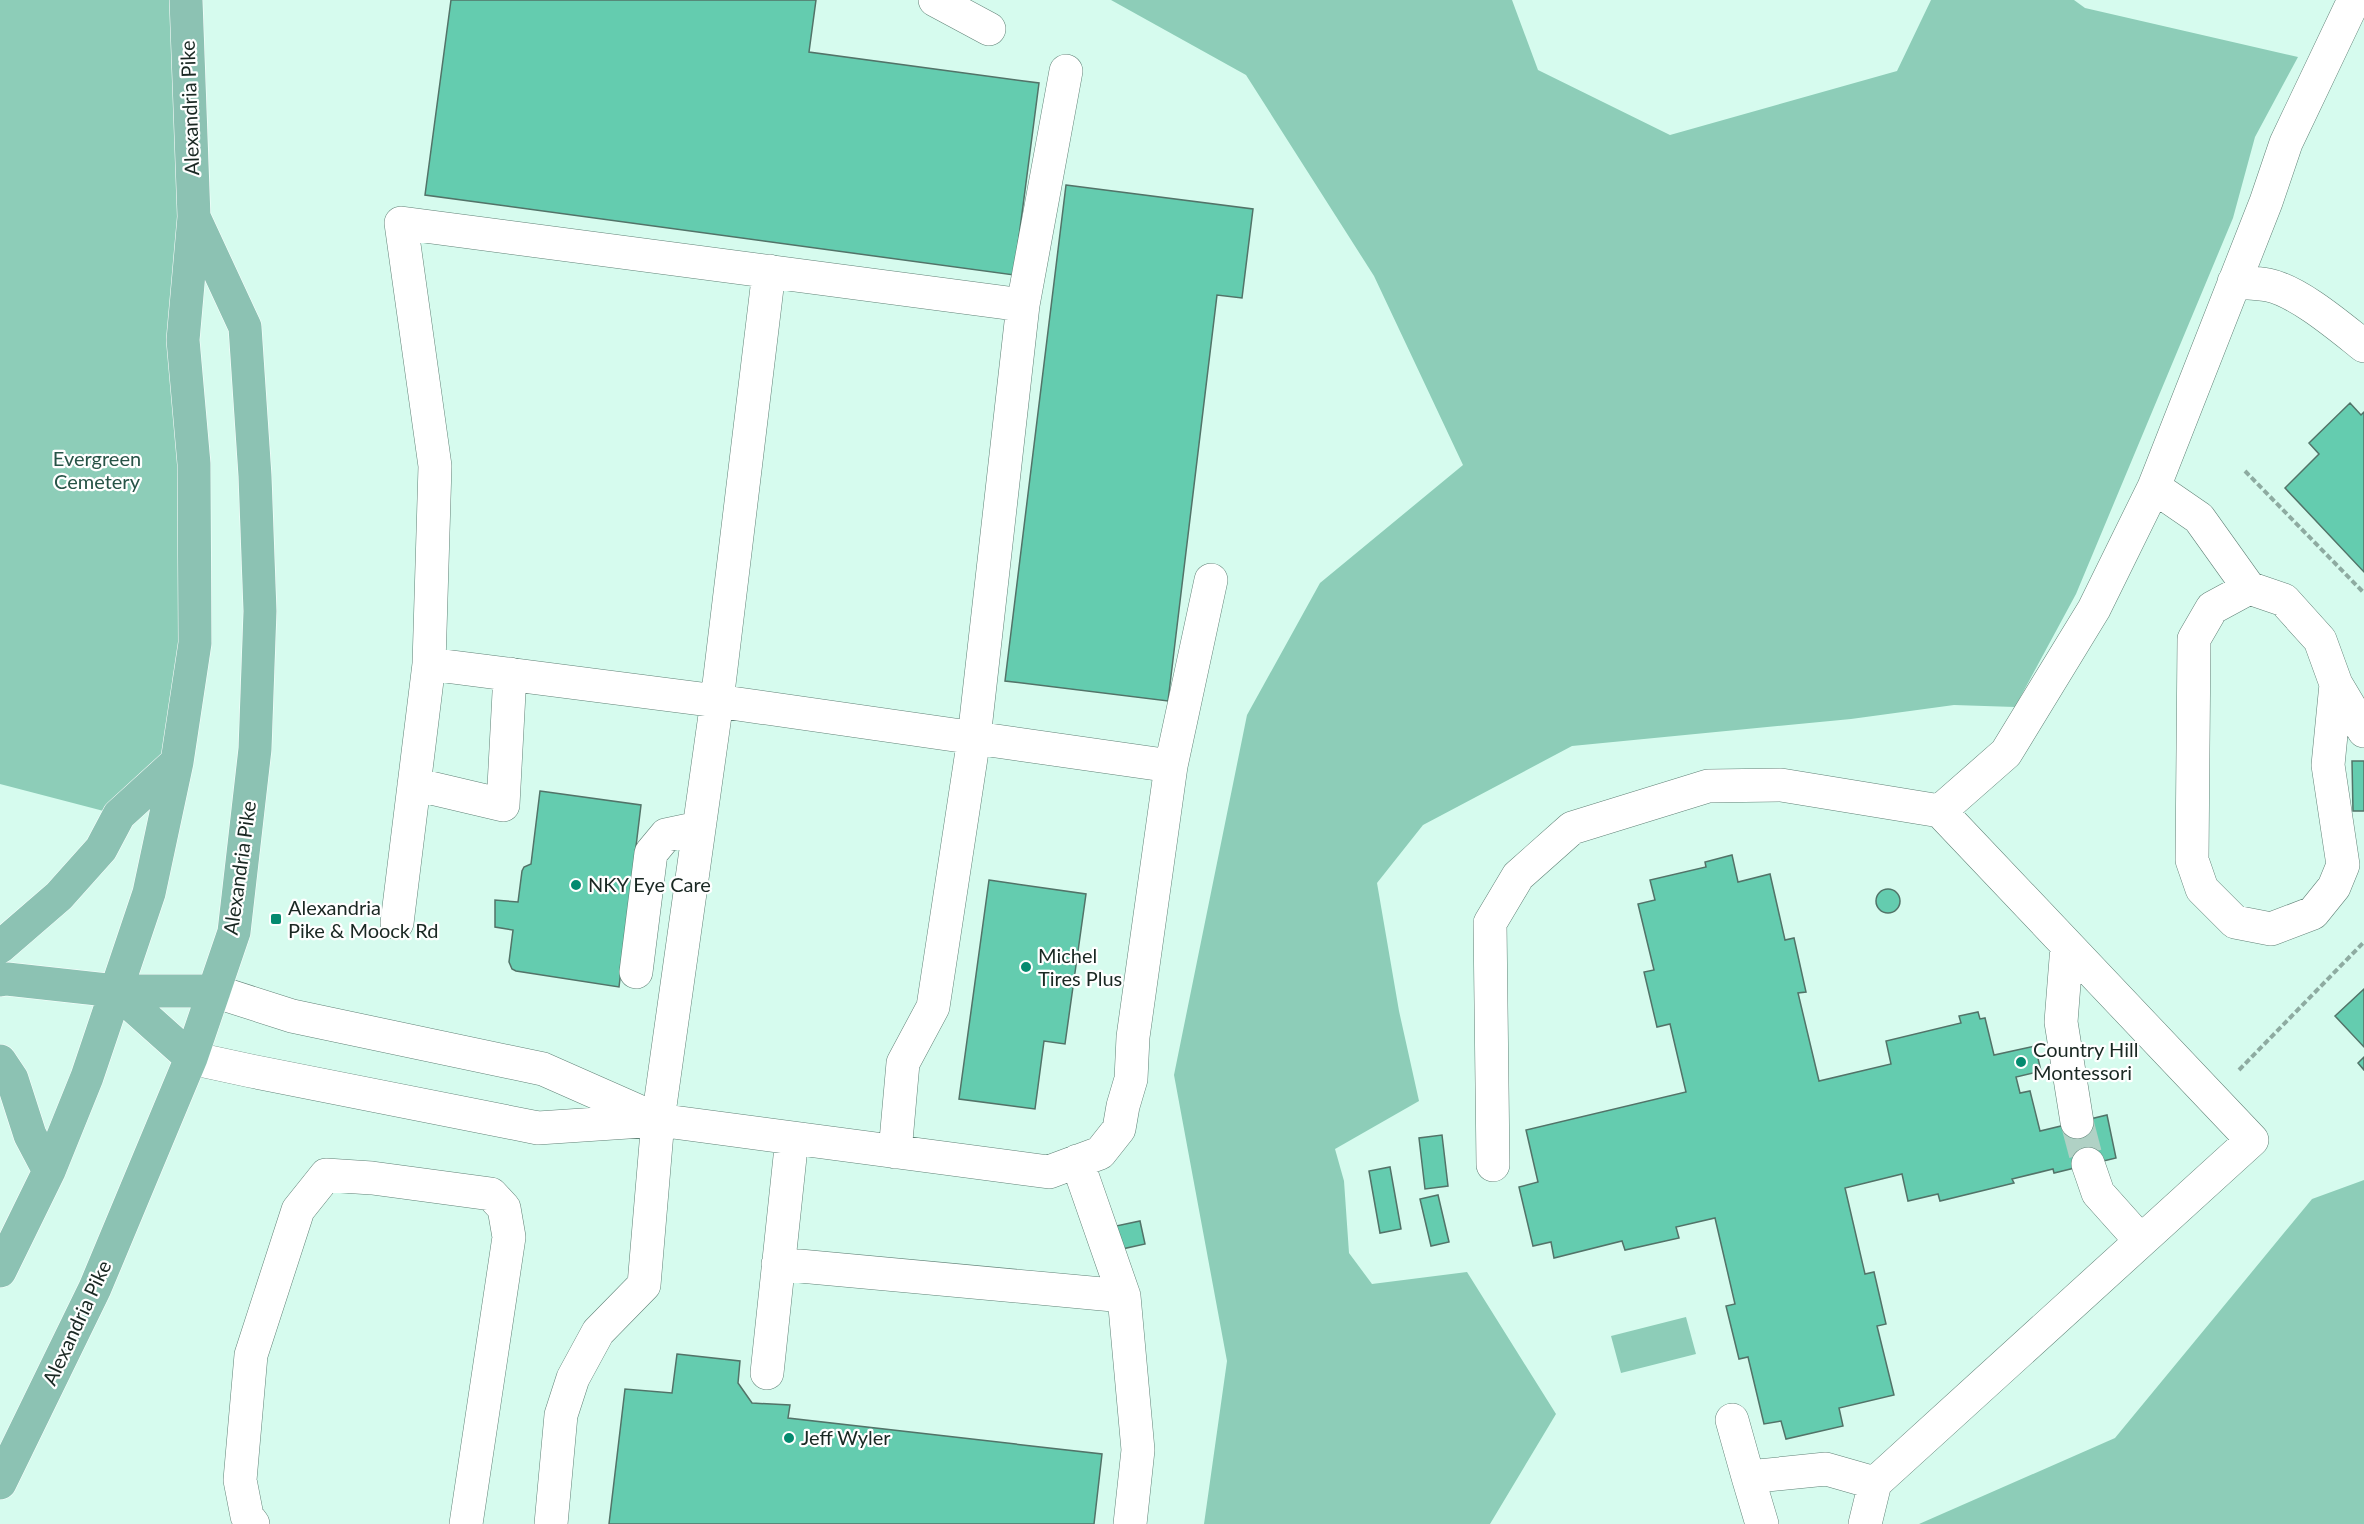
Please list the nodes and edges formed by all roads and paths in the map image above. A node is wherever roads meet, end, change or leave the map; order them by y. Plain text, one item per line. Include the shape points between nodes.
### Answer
1 (186, 0) edge
2 (935, 0) edge
3 (2354, 0) edge
4 (989, 29) dead end
5 (1066, 71) dead end
6 (194, 217) junction
7 (769, 271) junction
8 (2234, 282) junction
9 (1023, 305) junction
10 (2364, 346) edge
11 (2244, 471) dead end
12 (2154, 487) junction
13 (1210, 579) dead end
14 (2249, 588) junction
15 (2364, 593) edge
16 (429, 664) junction
17 (510, 674) junction
18 (2336, 684) junction
19 (717, 701) junction
20 (2364, 731) edge
21 (974, 738) junction
22 (177, 762) junction
23 (1171, 766) junction
24 (414, 784) junction
25 (1940, 812) junction
26 (699, 828) junction
27 (2354, 857) edge
28 (397, 923) dead end
29 (2364, 942) edge
30 (0, 946) edge
31 (2067, 946) junction
32 (636, 972) dead end
33 (0, 980) edge
34 (214, 991) junction
35 (117, 992) junction
36 (191, 1058) junction
37 (0, 1061) edge
38 (2212, 1099) junction
39 (658, 1120) junction
40 (2077, 1122) tunnel mouth
41 (792, 1138) junction
42 (895, 1152) junction
43 (1077, 1161) junction
44 (2088, 1164) tunnel mouth
45 (1493, 1165) dead end
46 (49, 1171) junction
47 (2140, 1240) junction
48 (778, 1264) junction
49 (0, 1270) edge
50 (1124, 1296) junction
51 (767, 1373) dead end
52 (1732, 1420) dead end
53 (1748, 1477) junction
54 (1875, 1483) junction
55 (0, 1484) edge
56 (253, 1524) edge
57 (466, 1524) edge
58 (551, 1524) edge
59 (1130, 1524) edge
60 (1762, 1524) edge
61 (1865, 1524) edge

1 - 6 main road, Alexandria Pike
2 - 4 lane
3 - 8 lane via 2286,143
5 - 9 lane
6 - 22 main road, Alexandria Pike via 183,340 194,464 195,643
6 - 34 main road, Alexandria Pike via 245,327 260,611 255,749 234,932
7 - 9 lane
7 - 16 lane via 400,223 435,466
7 - 19 lane
8 - 10 lane via 2270,285 2316,309
8 - 12 lane
9 - 21 lane
11 - 15 path
12 - 14 lane via 2199,518
12 - 25 lane via 2094,609 2006,753
13 - 23 lane
14 - 18 lane via 2284,600 2292,608 2320,640
14 - 27 lane via 2212,608 2194,639 2192,860 2202,889 2235,922 2271,929 2313,913
16 - 17 lane
16 - 24 lane
17 - 19 lane
17 - 24 lane via 503,805
18 - 20 lane
18 - 27 lane via 2328,765
19 - 21 lane
19 - 26 lane
21 - 23 lane
21 - 42 lane via 933,1007 903,1063
22 - 30 main road via 119,815 101,849 59,896
22 - 35 main road, Alexandria Pike via 148,893
23 - 43 lane via 1133,1037 1131,1079 1119,1129 1100,1153
24 - 28 lane
25 - 31 lane
25 - 45 lane via 1781,785 1708,786 1572,828 1518,876 1490,923
26 - 32 lane via 666,835 651,853
26 - 39 lane
29 - 38 path
31 - 38 lane
31 - 40 lane via 2061,1022
33 - 35 main road
34 - 35 main road
34 - 36 main road, Alexandria Pike
34 - 39 lane via 292,1016 543,1069
35 - 36 main road
35 - 46 main road, Alexandria Pike
36 - 39 lane via 537,1128
36 - 55 main road, Alexandria Pike via 95,1288
37 - 46 main road via 12,1079 30,1135
38 - 47 lane via 2252,1140
39 - 41 lane
39 - 58 lane via 644,1285 598,1332 573,1378 561,1414
41 - 42 lane
41 - 48 lane
42 - 43 lane via 1049,1172
43 - 50 lane
44 - 47 lane via 2098,1193
46 - 49 main road, Alexandria Pike
47 - 54 lane
48 - 50 lane
48 - 51 lane
50 - 59 lane via 1138,1450
52 - 53 lane
53 - 54 lane via 1826,1469
53 - 60 lane
54 - 61 lane
56 - 57 lane via 247,1516 240,1480 251,1355 298,1210 326,1175 491,1194 504,1208 509,1237

